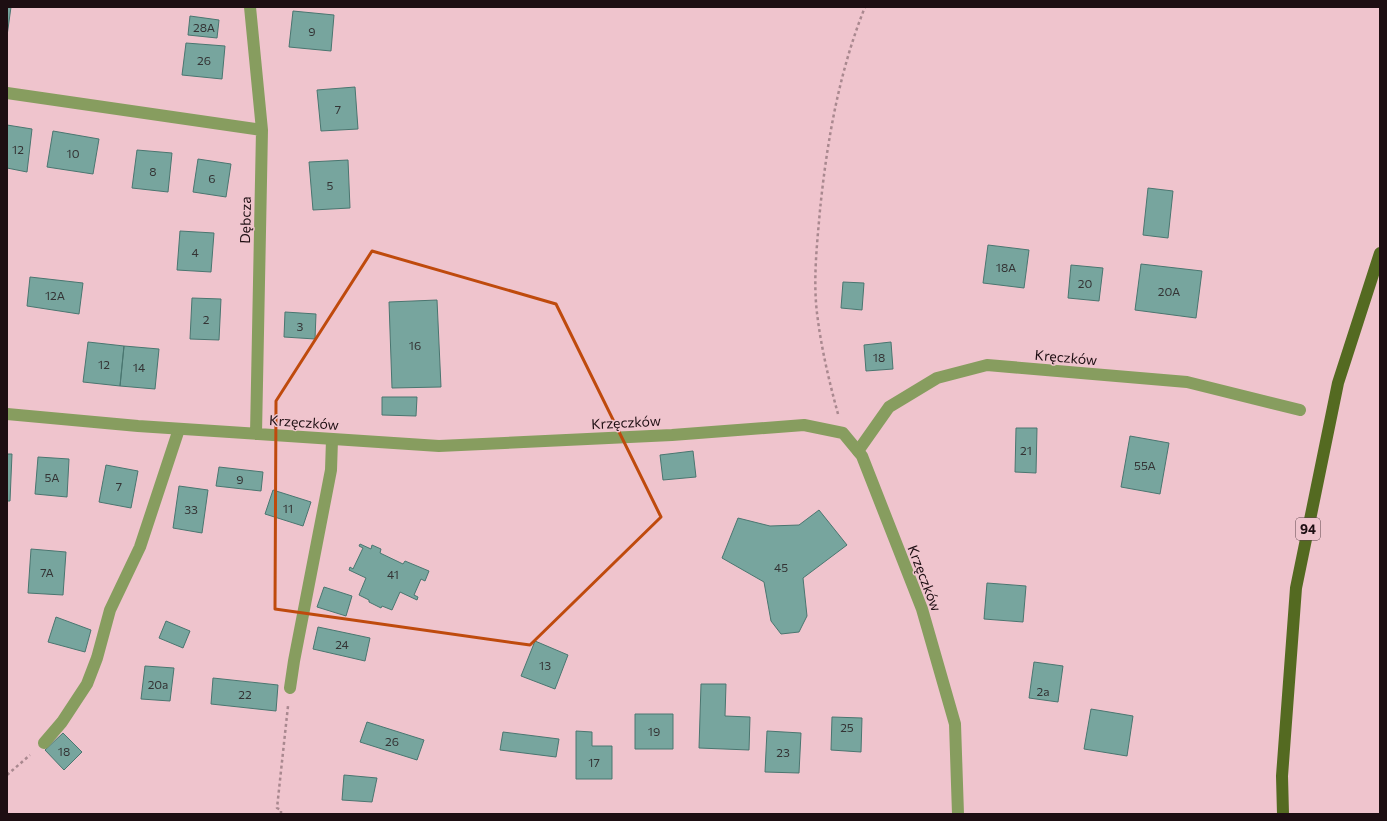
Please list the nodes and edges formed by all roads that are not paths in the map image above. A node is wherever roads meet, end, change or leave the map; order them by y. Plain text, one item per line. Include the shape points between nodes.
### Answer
1 (250, 7) edge
2 (7, 93) edge
3 (262, 130) junction
4 (1380, 253) edge
5 (1300, 410) dead end
6 (7, 414) edge
7 (179, 429) junction
8 (256, 434) junction
9 (332, 440) junction
10 (858, 451) junction
11 (290, 688) road end
12 (44, 743) road end
13 (958, 814) edge
14 (1283, 814) edge

1 - 3 street, Dębcza
2 - 3 street
3 - 8 street, Dębcza
4 - 14 main road, 94 via 1338,382 1296,588 1282,776
5 - 10 street, Kręczków via 1187,382 987,365 937,378 889,407
6 - 7 street, Krzęczków
7 - 8 street, Krzęczków
7 - 12 street via 140,547 110,610 87,684 62,722
8 - 9 street, Krzęczków
9 - 10 street, Krzęczków via 439,446 672,435 804,425 843,433
9 - 11 street via 331,470
10 - 13 street, Krzęczków via 922,610 955,724

